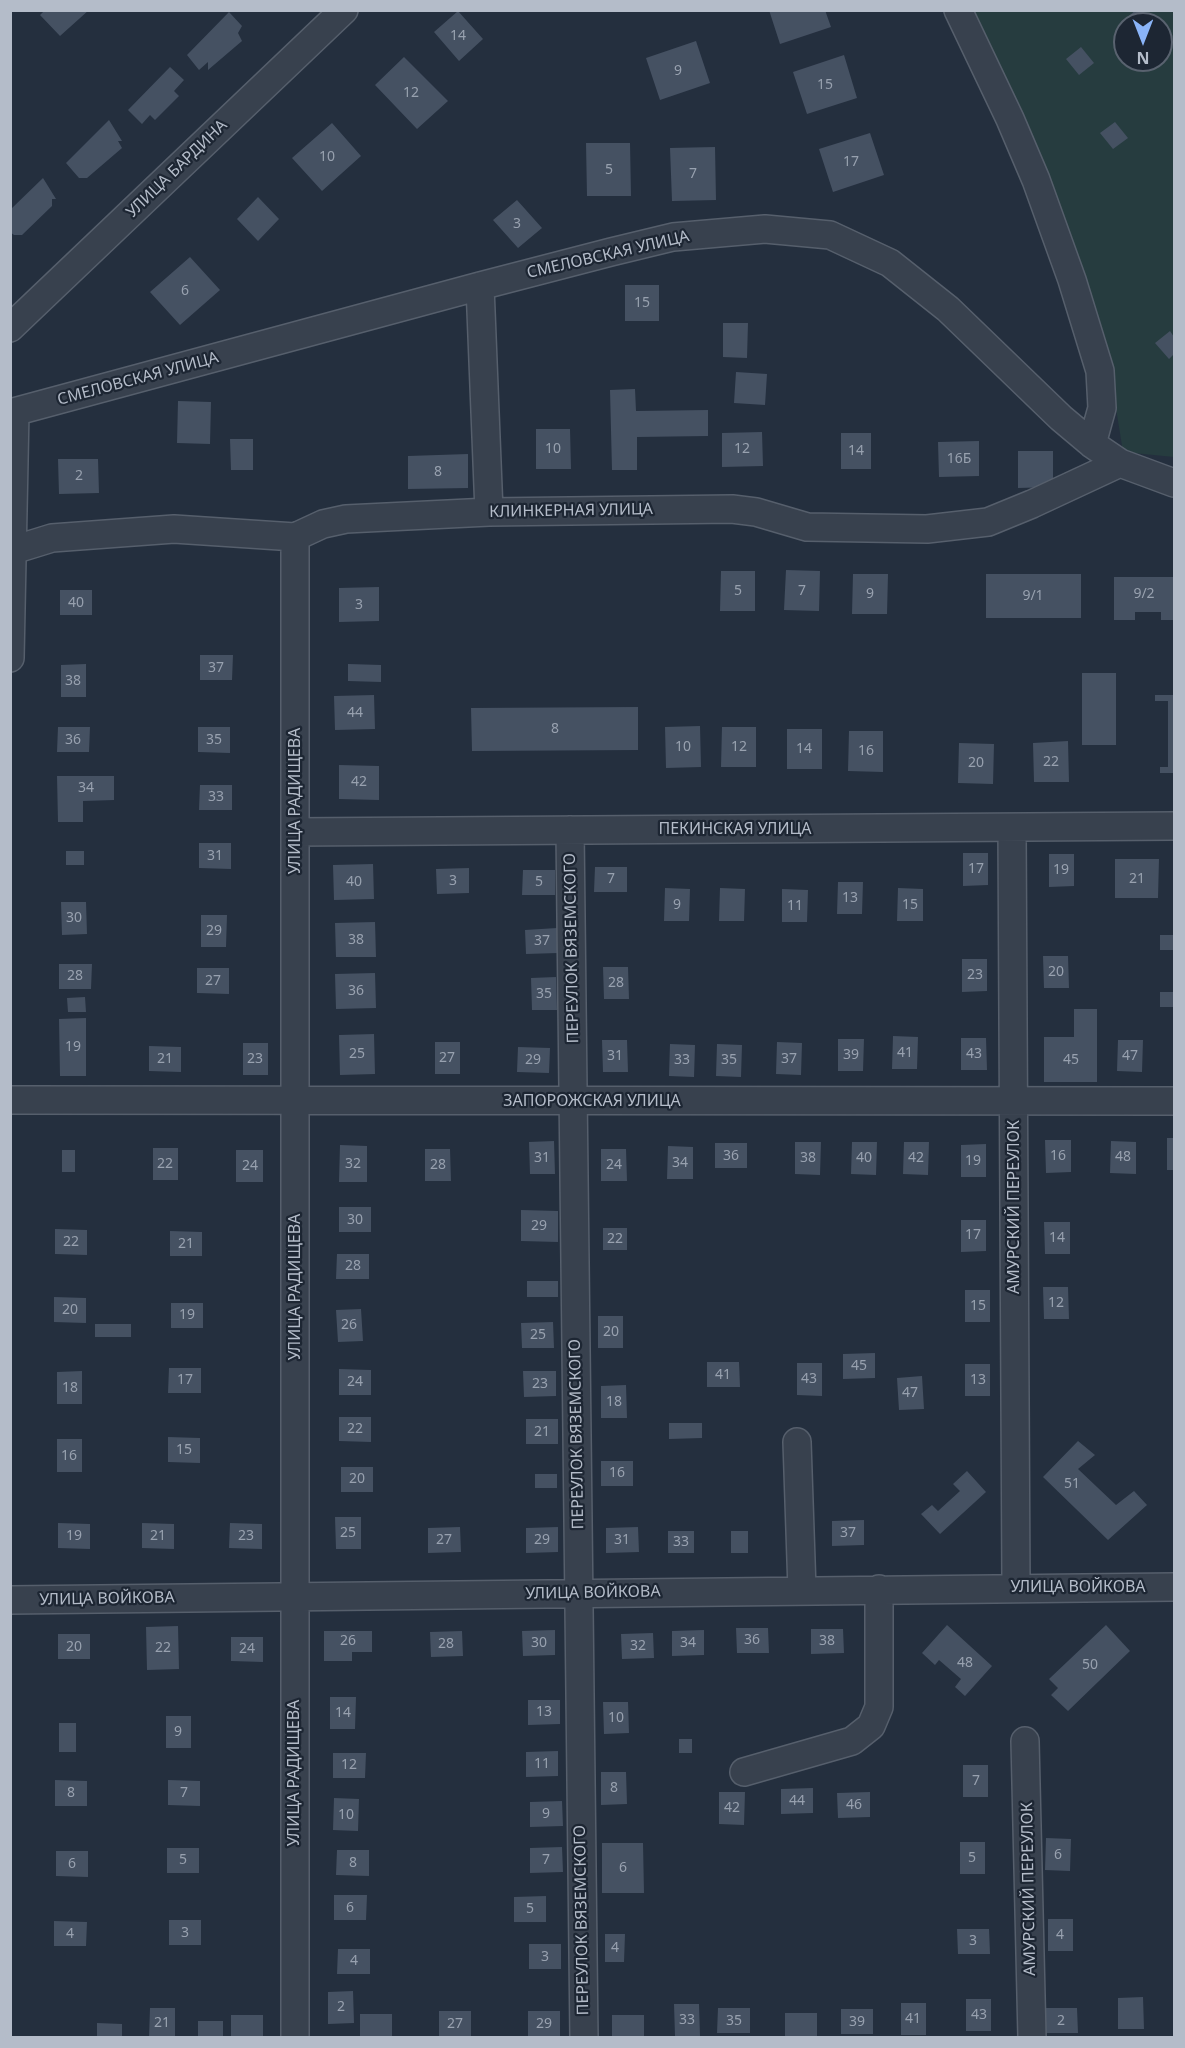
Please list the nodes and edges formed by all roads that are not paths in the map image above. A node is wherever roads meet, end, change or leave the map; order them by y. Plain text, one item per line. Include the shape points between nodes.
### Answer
1 (344, 10) edge
2 (958, 10) edge
3 (480, 286) junction
4 (10, 328) edge
5 (13, 413) edge
6 (1092, 444) junction
7 (1120, 463) junction
8 (1174, 483) edge
9 (489, 512) junction
10 (295, 537) junction
11 (12, 551) edge
12 (10, 658) edge
13 (1174, 826) edge
14 (1012, 828) junction
15 (570, 830) junction
16 (295, 832) junction
17 (10, 1100) edge
18 (295, 1101) junction
19 (573, 1101) junction
20 (1013, 1101) junction
21 (1174, 1101) edge
22 (796, 1442) dead end
23 (1016, 1587) junction
24 (1174, 1587) edge
25 (879, 1589) junction
26 (802, 1590) junction
27 (579, 1594) junction
28 (294, 1596) junction
29 (10, 1600) edge
30 (1025, 1741) dead end
31 (744, 1772) dead end
32 (295, 2037) edge
33 (584, 2037) edge
34 (1032, 2037) edge

1 - 4 street, УЛИЦА БАРДИНА
2 - 6 street via 1036,180 1100,371 1102,408
3 - 5 street, СМЕЛОВСКАЯ УЛИЦА
3 - 6 street, СМЕЛОВСКАЯ УЛИЦА via 673,237 765,229 830,235 890,263 948,309
3 - 9 street
5 - 11 street
6 - 7 street, СМЕЛОВСКАЯ УЛИЦА
7 - 8 street, СМЕЛОВСКАЯ УЛИЦА
7 - 9 street, КЛИНКЕРНАЯ УЛИЦА via 988,522 927,529 807,527 732,509
9 - 10 street, КЛИНКЕРНАЯ УЛИЦА via 346,519 322,524
10 - 11 street, КЛИНКЕРНАЯ УЛИЦА via 174,529 52,538
10 - 16 street, УЛИЦА РАДИЩЕВА
11 - 12 street
13 - 14 street, ПЕКИНСКАЯ УЛИЦА
14 - 15 street, ПЕКИНСКАЯ УЛИЦА
14 - 20 street, АМУРСКИЙ ПЕРЕУЛОК
15 - 16 street, ПЕКИНСКАЯ УЛИЦА
15 - 19 street, ПЕРЕУЛОК ВЯЗЕМСКОГО
16 - 18 street, УЛИЦА РАДИЩЕВА
17 - 18 street, ЗАПОРОЖСКАЯ УЛИЦА
18 - 19 street, ЗАПОРОЖСКАЯ УЛИЦА
18 - 28 street, УЛИЦА РАДИЩЕВА
19 - 20 street, ЗАПОРОЖСКАЯ УЛИЦА
19 - 27 street, ПЕРЕУЛОК ВЯЗЕМСКОГО
20 - 21 street, ЗАПОРОЖСКАЯ УЛИЦА
20 - 23 street, АМУРСКИЙ ПЕРЕУЛОК
22 - 26 street
23 - 24 street, УЛИЦА ВОЙКОВА
23 - 25 street, УЛИЦА ВОЙКОВА
25 - 26 street, УЛИЦА ВОЙКОВА
25 - 31 street via 879,1707 871,1726 852,1742
26 - 27 street, УЛИЦА ВОЙКОВА
27 - 28 street, УЛИЦА ВОЙКОВА
27 - 33 street, ПЕРЕУЛОК ВЯЗЕМСКОГО
28 - 29 street, УЛИЦА ВОЙКОВА
28 - 32 street, УЛИЦА РАДИЩЕВА
30 - 34 street, АМУРСКИЙ ПЕРЕУЛОК

